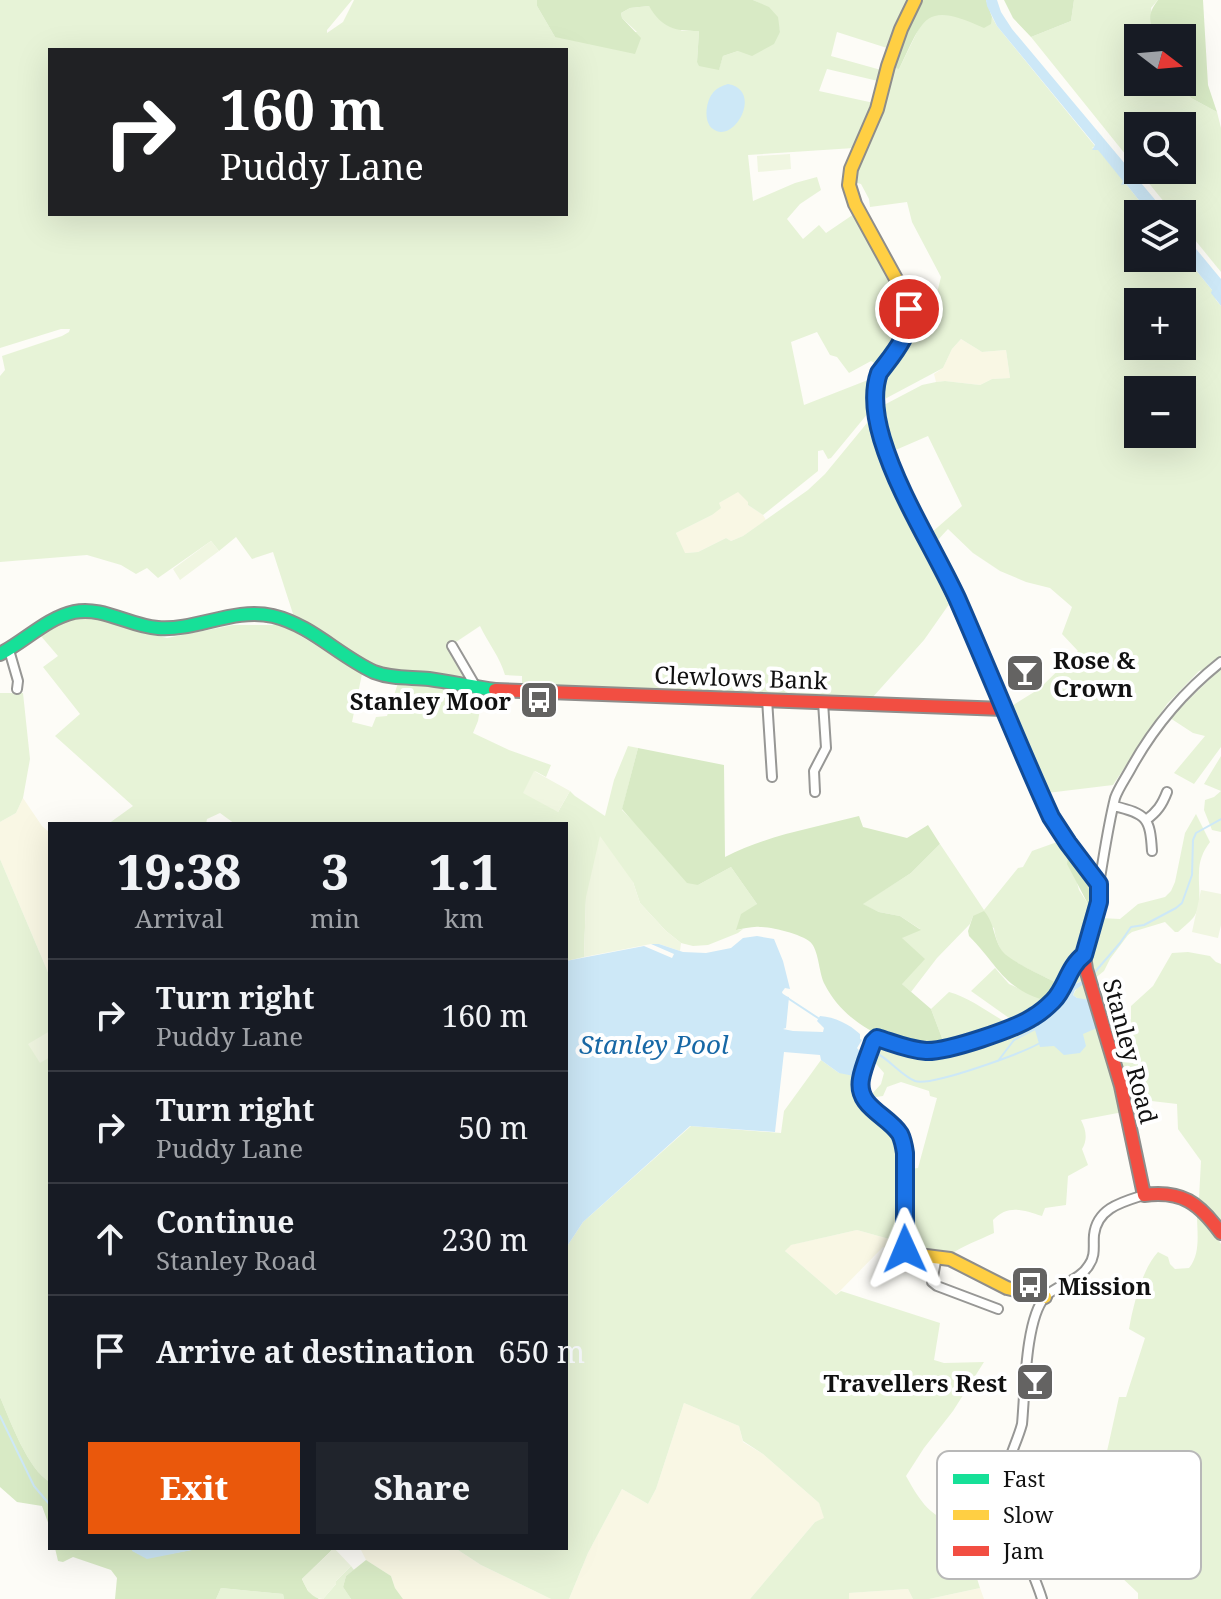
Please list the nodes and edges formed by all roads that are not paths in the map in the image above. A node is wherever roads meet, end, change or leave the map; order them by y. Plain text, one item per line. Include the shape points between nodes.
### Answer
1 (915, 0) edge
2 (452, 646) dead end
3 (4, 652) edge
4 (1221, 662) edge
5 (476, 687) junction
6 (17, 689) dead end
7 (767, 699) junction
8 (823, 702) junction
9 (1004, 709) junction
10 (772, 777) dead end
11 (815, 792) dead end
12 (1167, 792) dead end
13 (1114, 806) junction
14 (1146, 820) junction
15 (1152, 851) dead end
16 (1099, 884) junction
17 (1084, 955) junction
18 (1144, 1195) junction
19 (1221, 1233) edge
20 (937, 1256) junction
21 (1045, 1297) junction
22 (998, 1309) dead end
23 (1012, 1451) edge
24 (1034, 1579) edge
25 (1042, 1599) edge

1 - 9 street via 896,41 849,185 909,309 905,337 879,373 877,421 892,468
2 - 5 street
3 - 5 street, Clewlows Bank via 77,611 157,628 262,614 294,625 375,672
3 - 6 street
4 - 13 street via 1164,717
5 - 7 street, Clewlows Bank
7 - 8 street, Clewlows Bank
7 - 10 street
8 - 9 street, Clewlows Bank
8 - 11 street via 826,748 814,771
9 - 16 street via 1051,817
12 - 14 street
13 - 14 street
13 - 16 street
14 - 15 street
16 - 17 street, Stanley Road
17 - 18 street, Stanley Road via 1121,1086
17 - 20 street via 1055,1000 1011,1028 927,1051 877,1038 871,1050 860,1080 864,1100 903,1141 905,1249
18 - 19 street via 1188,1199
18 - 21 street via 1106,1211 1094,1232 1094,1254 1086,1269
20 - 21 street via 1007,1288
20 - 22 street via 932,1282
21 - 23 street via 1032,1330 1022,1424
24 - 25 street

